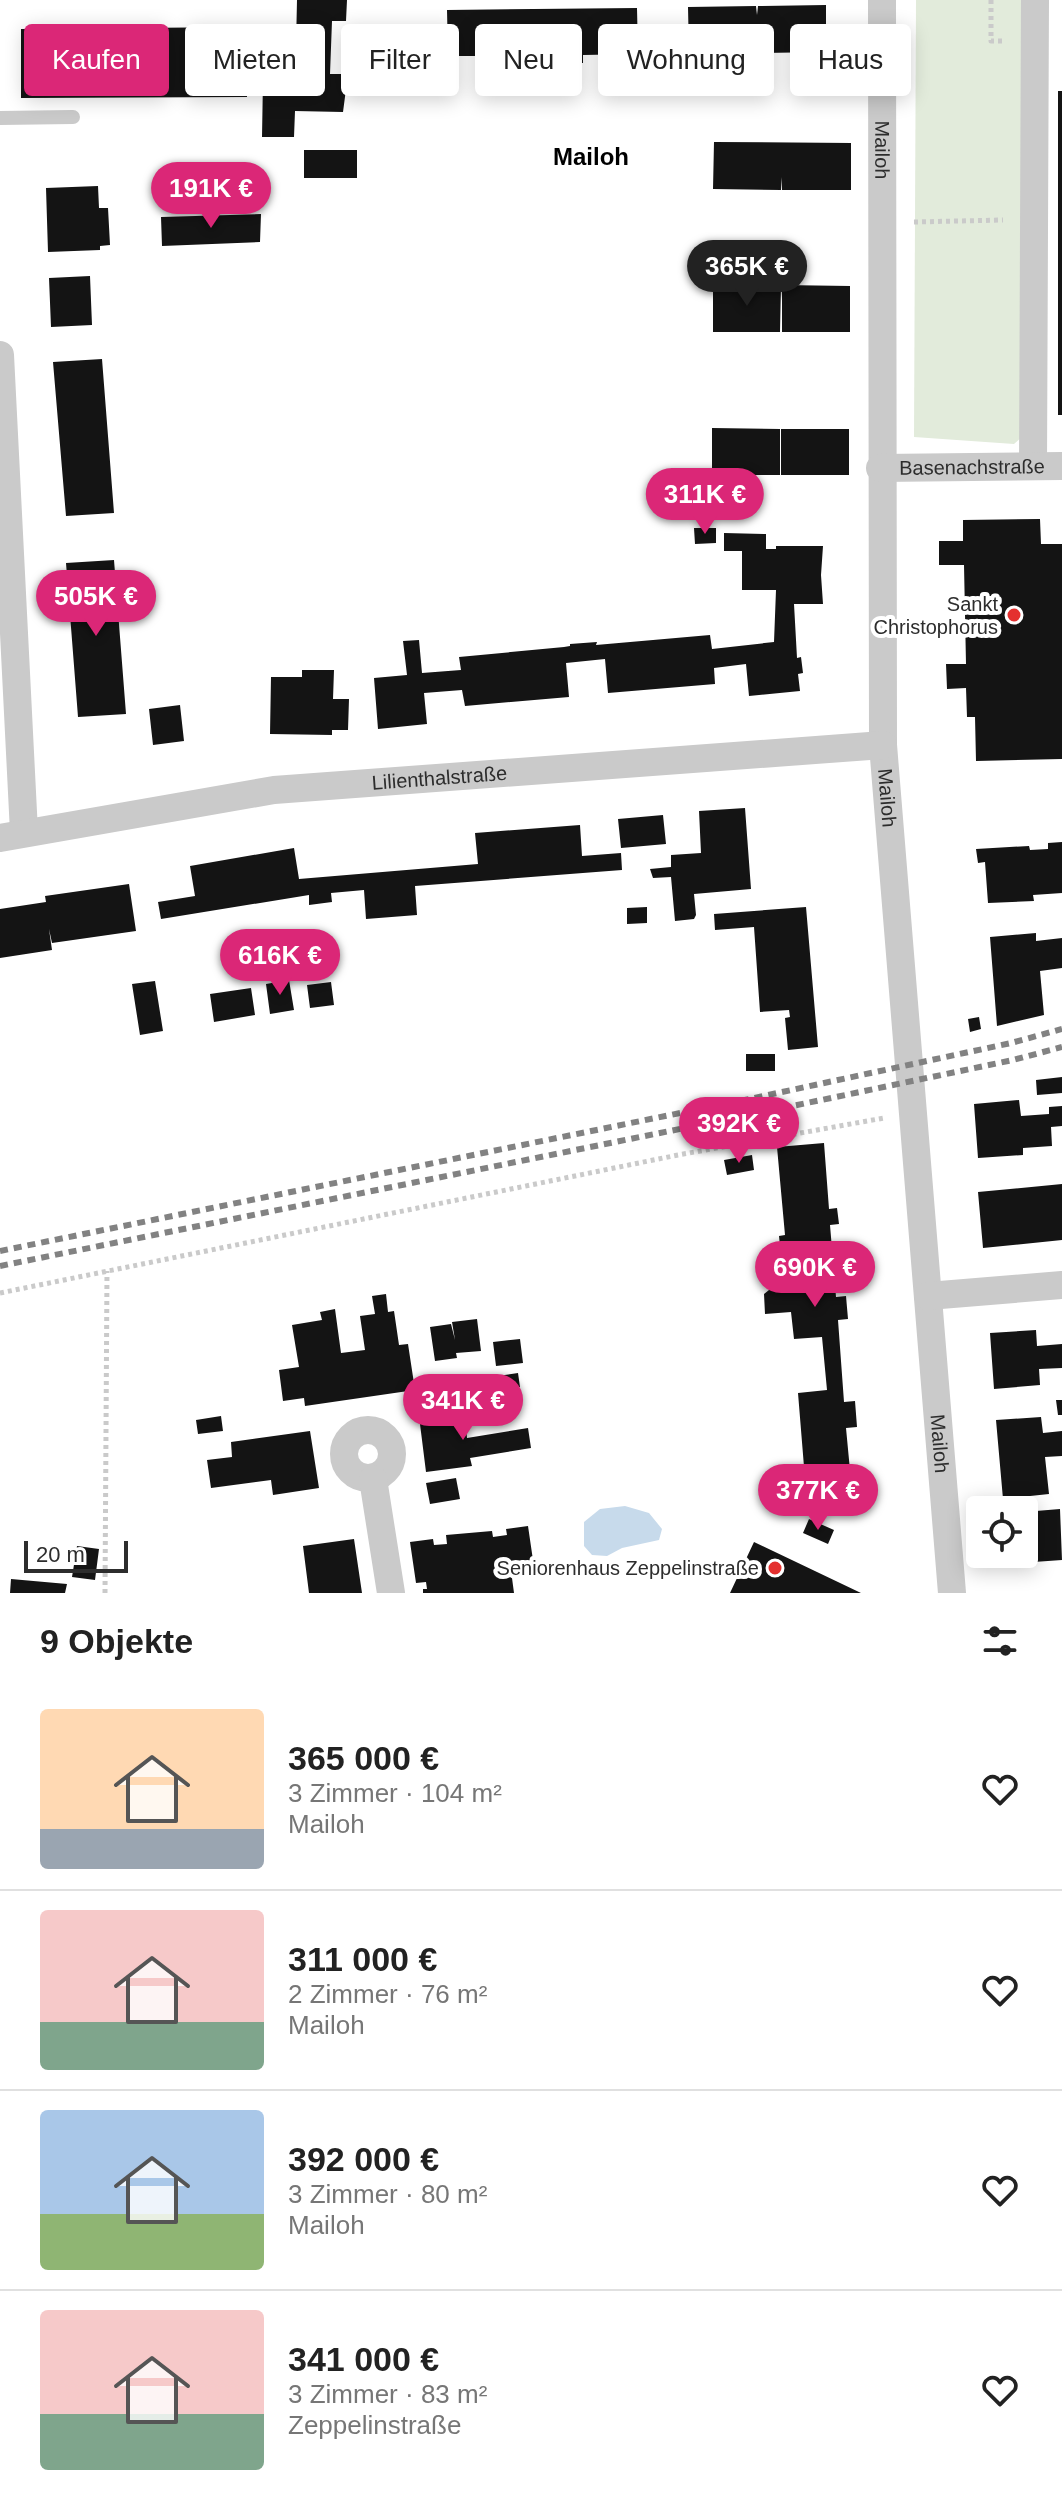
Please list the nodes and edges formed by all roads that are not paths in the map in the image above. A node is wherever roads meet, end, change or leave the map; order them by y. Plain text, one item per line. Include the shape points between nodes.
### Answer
1 (882, 0) edge
2 (1035, 0) edge
3 (73, 117) dead end
4 (0, 118) edge
5 (0, 355) edge
6 (2, 455) edge
7 (1033, 466) junction
8 (1062, 466) edge
9 (880, 468) junction
10 (883, 745) junction
11 (12, 835) edge
12 (1062, 1285) edge
13 (928, 1296) junction
14 (373, 1479) dead end
15 (391, 1593) edge
16 (952, 1593) edge

1 - 9 street, Mailoh
2 - 7 street
3 - 4 lane
5 - 6 street
6 - 11 street
7 - 8 street, Basenachstraße
7 - 9 street, Basenachstraße
9 - 10 street, Mailoh
10 - 11 street, Lilienthalstraße via 274,790
10 - 13 street, Mailoh
12 - 13 street
13 - 16 street, Mailoh
14 - 15 street

